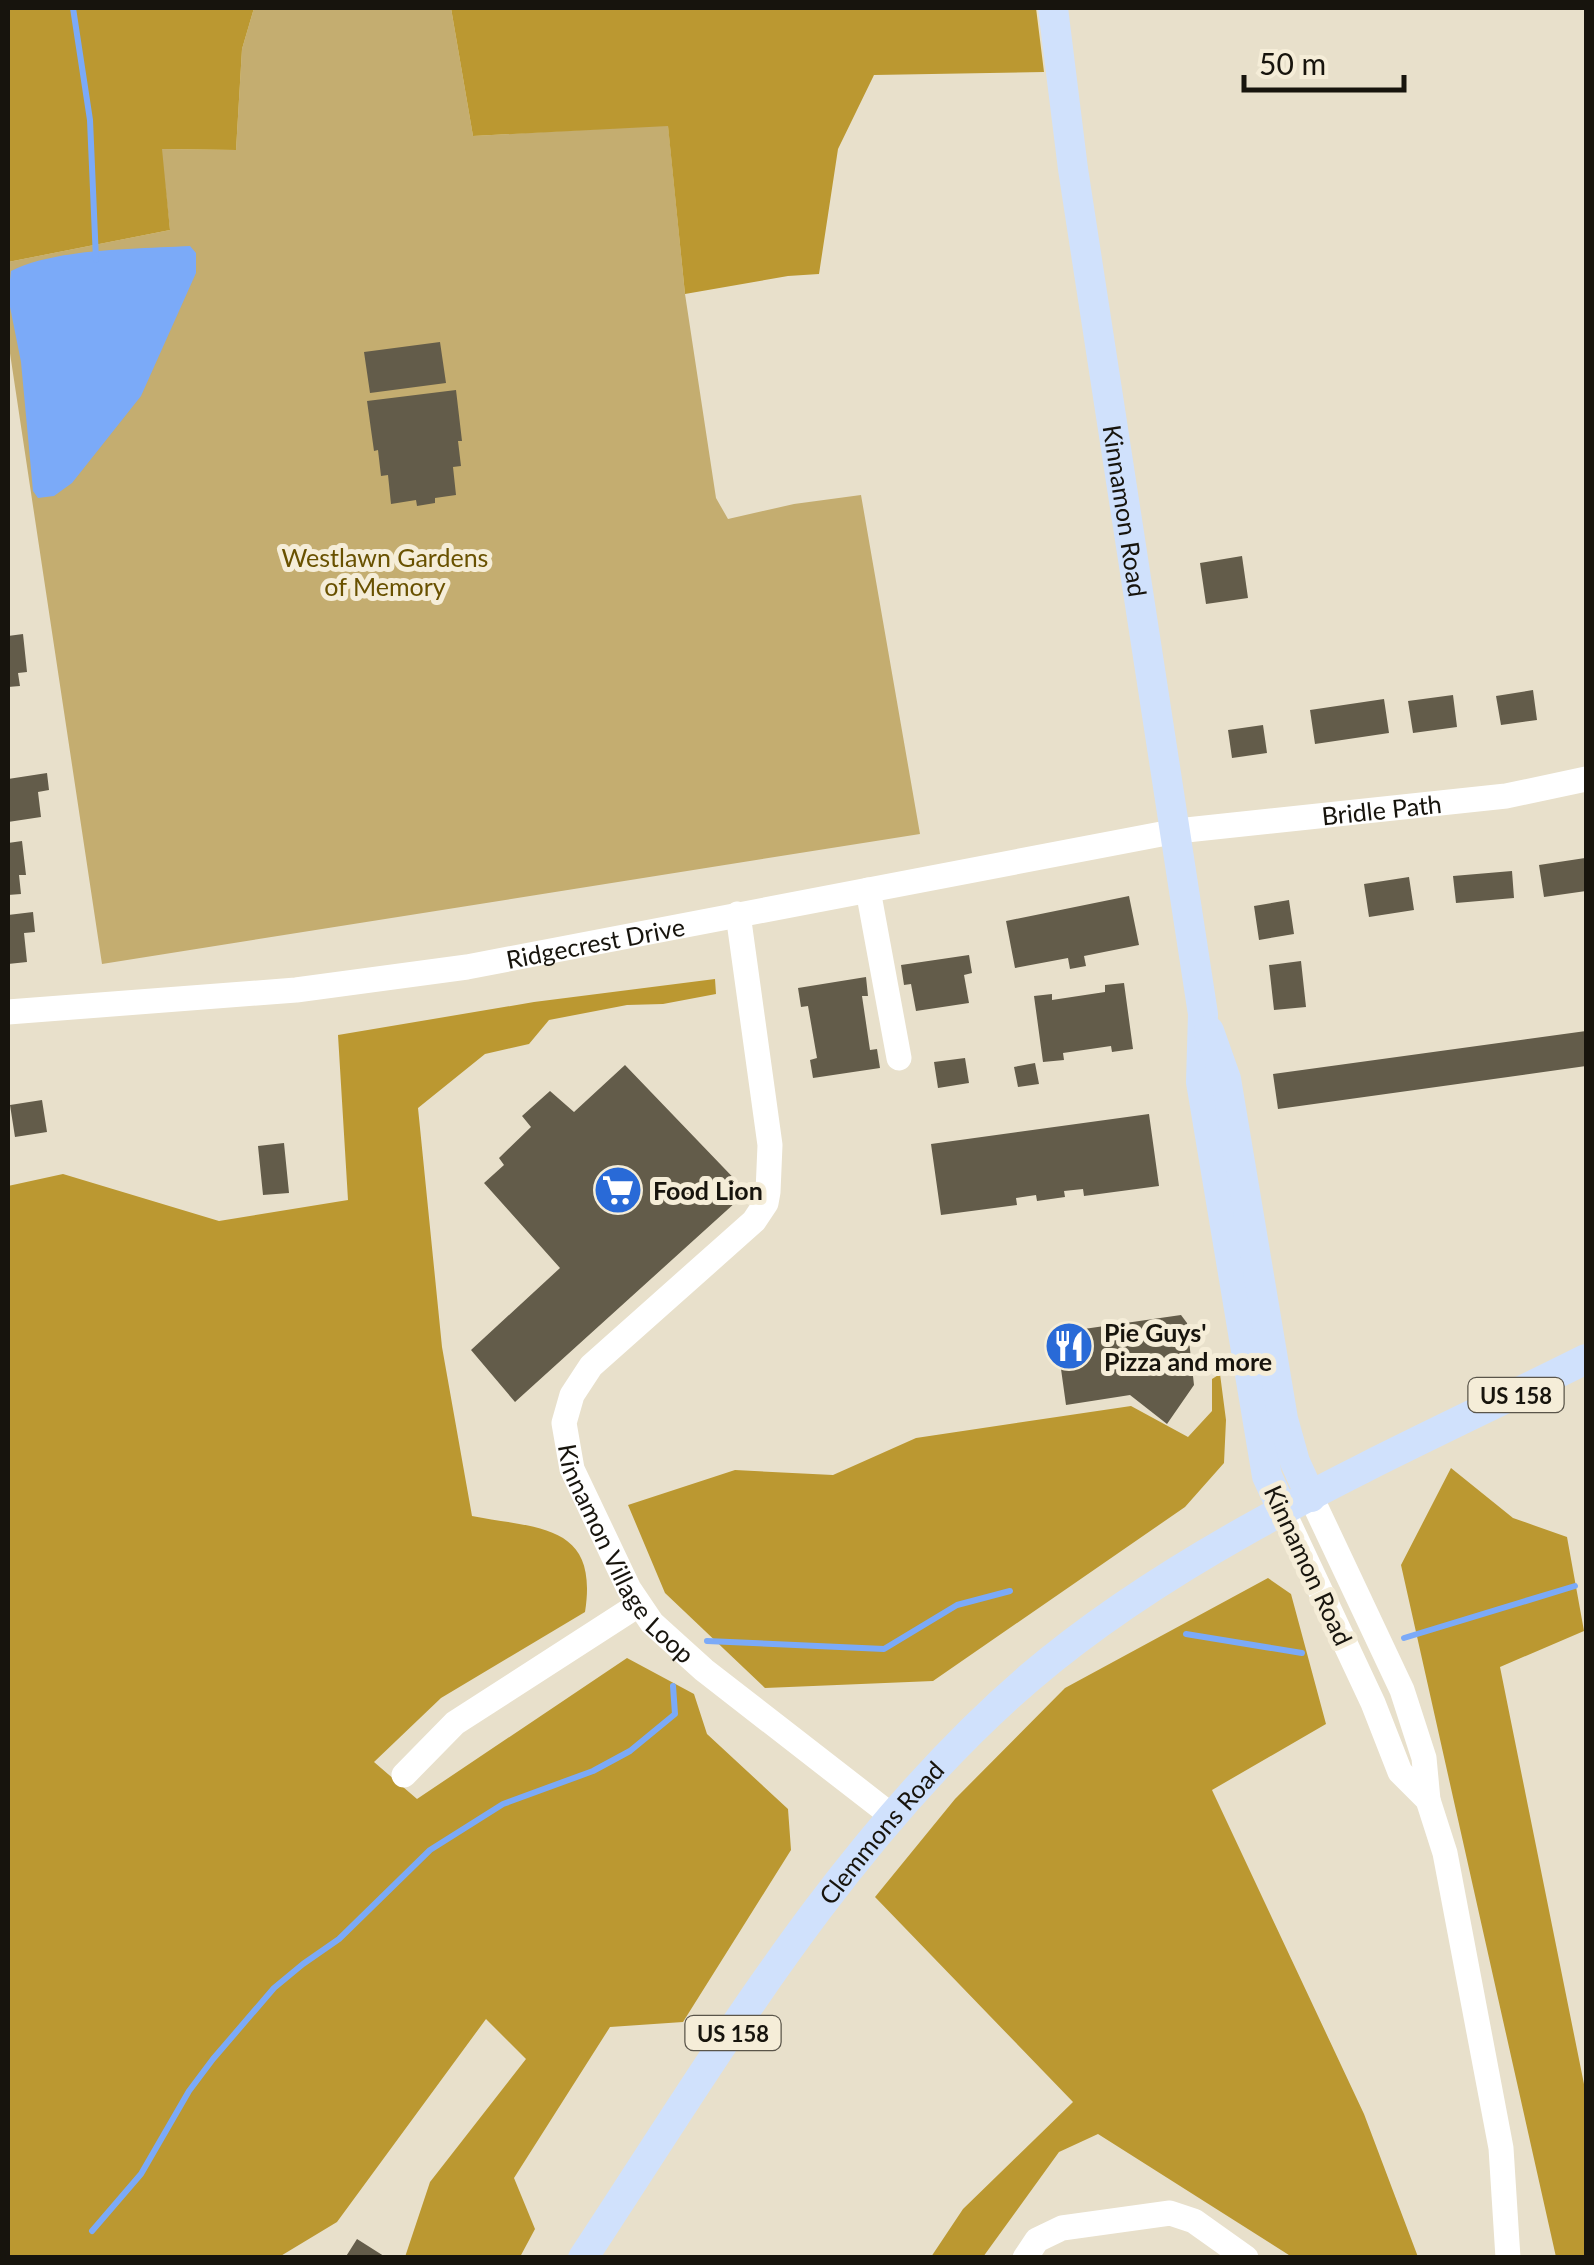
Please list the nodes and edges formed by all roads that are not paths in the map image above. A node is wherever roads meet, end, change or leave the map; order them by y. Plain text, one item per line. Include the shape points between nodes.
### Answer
1 (1053, 8) edge
2 (1586, 779) edge
3 (1177, 831) junction
4 (868, 890) junction
5 (738, 914) junction
6 (8, 1012) edge
7 (1203, 1014) junction
8 (899, 1058) dead end
9 (1586, 1360) edge
10 (1311, 1497) junction
11 (1283, 1511) junction
12 (638, 1605) junction
13 (1402, 1690) junction
14 (1373, 1703) junction
15 (404, 1775) dead end
16 (1428, 1800) junction
17 (892, 1816) junction
18 (583, 2258) edge
19 (1026, 2258) edge
20 (1246, 2258) edge
21 (1508, 2258) edge

1 - 3 main road, Kinnamon Road
2 - 3 street, Bridle Path via 1506,796
3 - 4 street, Ridgecrest Drive
3 - 7 main road, Kinnamon Road
4 - 5 street, Ridgecrest Drive
4 - 8 street
5 - 6 street, Ridgecrest Drive via 379,980
5 - 12 street, Kinnamon Village Loop via 770,1144 766,1202 738,1238 591,1366 572,1394 564,1424 572,1468
7 - 10 main road, Kinnamon Road via 1226,1079 1283,1419
7 - 11 main road, Kinnamon Road via 1201,1082 1221,1211 1267,1476
9 - 10 main road, US 158
10 - 11 main road, US 158
10 - 13 street, Kinnamon Road
11 - 14 street, Kinnamon Road
11 - 17 main road, Clemmons Road / US 158 via 1060,1654 996,1707
12 - 15 street via 454,1723
12 - 17 street, Kinnamon Village Loop via 682,1652
13 - 14 street
13 - 16 street, Kinnamon Road via 1424,1758
14 - 16 street, Kinnamon Road via 1400,1772
16 - 21 street, Kinnamon Road via 1445,1852 1485,2054 1501,2148
17 - 18 main road, Clemmons Road / US 158 via 821,1905
19 - 20 street via 1037,2240 1062,2228 1170,2213 1194,2220

